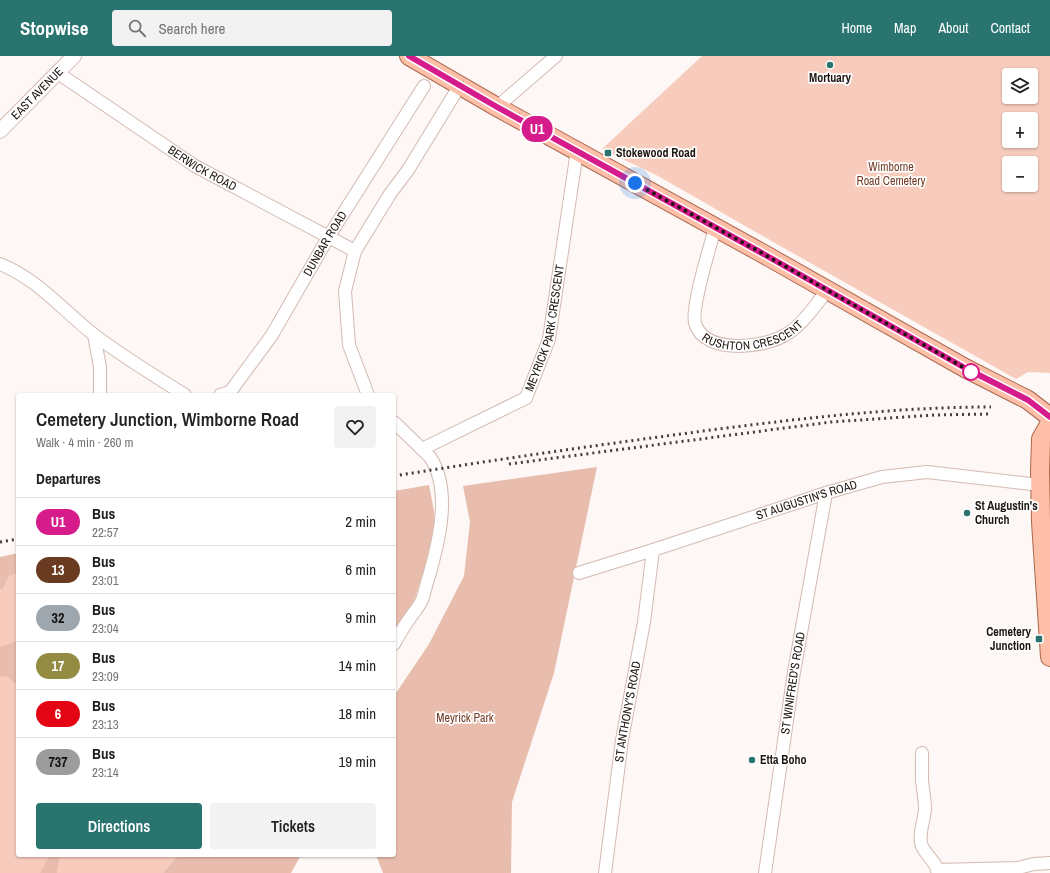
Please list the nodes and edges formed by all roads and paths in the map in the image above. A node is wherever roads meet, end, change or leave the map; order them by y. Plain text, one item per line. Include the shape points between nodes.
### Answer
1 (74, 56) edge
2 (409, 56) edge
3 (556, 56) edge
4 (58, 72) junction
5 (460, 85) junction
6 (424, 86) dead end
7 (497, 107) junction
8 (0, 131) edge
9 (577, 151) junction
10 (715, 228) junction
11 (329, 236) junction
12 (355, 251) junction
13 (0, 264) edge
14 (827, 291) junction
15 (94, 335) junction
16 (100, 393) edge
17 (182, 393) edge
18 (227, 393) edge
19 (367, 393) edge
20 (1050, 417) edge
21 (1050, 423) edge
22 (396, 424) edge
23 (422, 449) junction
24 (1040, 485) junction
25 (826, 494) junction
26 (653, 550) junction
27 (579, 573) dead end
28 (396, 640) edge
29 (1050, 657) edge
30 (922, 753) dead end
31 (1050, 863) edge
32 (938, 871) edge
33 (605, 873) edge
34 (765, 873) edge

1 - 4 street, EAST AVENUE
2 - 5 main road
3 - 7 street
4 - 8 street, EAST AVENUE
4 - 11 street, BERWICK ROAD via 195,166
5 - 7 main road
5 - 12 street
6 - 11 street, DUNBAR ROAD
7 - 9 main road
9 - 10 main road
9 - 23 street, MEYRICK PARK CRESCENT via 549,338 526,398
10 - 14 main road
10 - 14 street, RUSHTON CRESCENT via 695,306 695,323 701,334 718,344 741,346 766,343 786,335 801,323
11 - 12 street, BERWICK ROAD
11 - 18 street, DUNBAR ROAD via 272,335 230,392
12 - 19 street via 345,291 349,345
13 - 15 street via 34,283
14 - 20 main road via 1028,400
15 - 16 street via 100,367
15 - 17 street
21 - 24 main road via 1041,439
22 - 23 street
23 - 28 street via 438,471 441,530 421,601
24 - 25 street, ST AUGUSTIN'S ROAD via 927,472 882,477
24 - 29 main road
25 - 26 street, ST AUGUSTIN'S ROAD
25 - 34 street, ST WINIFRED'S ROAD via 794,672
26 - 27 street, ST AUGUSTIN'S ROAD
26 - 33 street, ST ANTHONY'S ROAD via 644,622 622,740
30 - 32 street via 925,809 921,842
31 - 32 street via 1018,868

